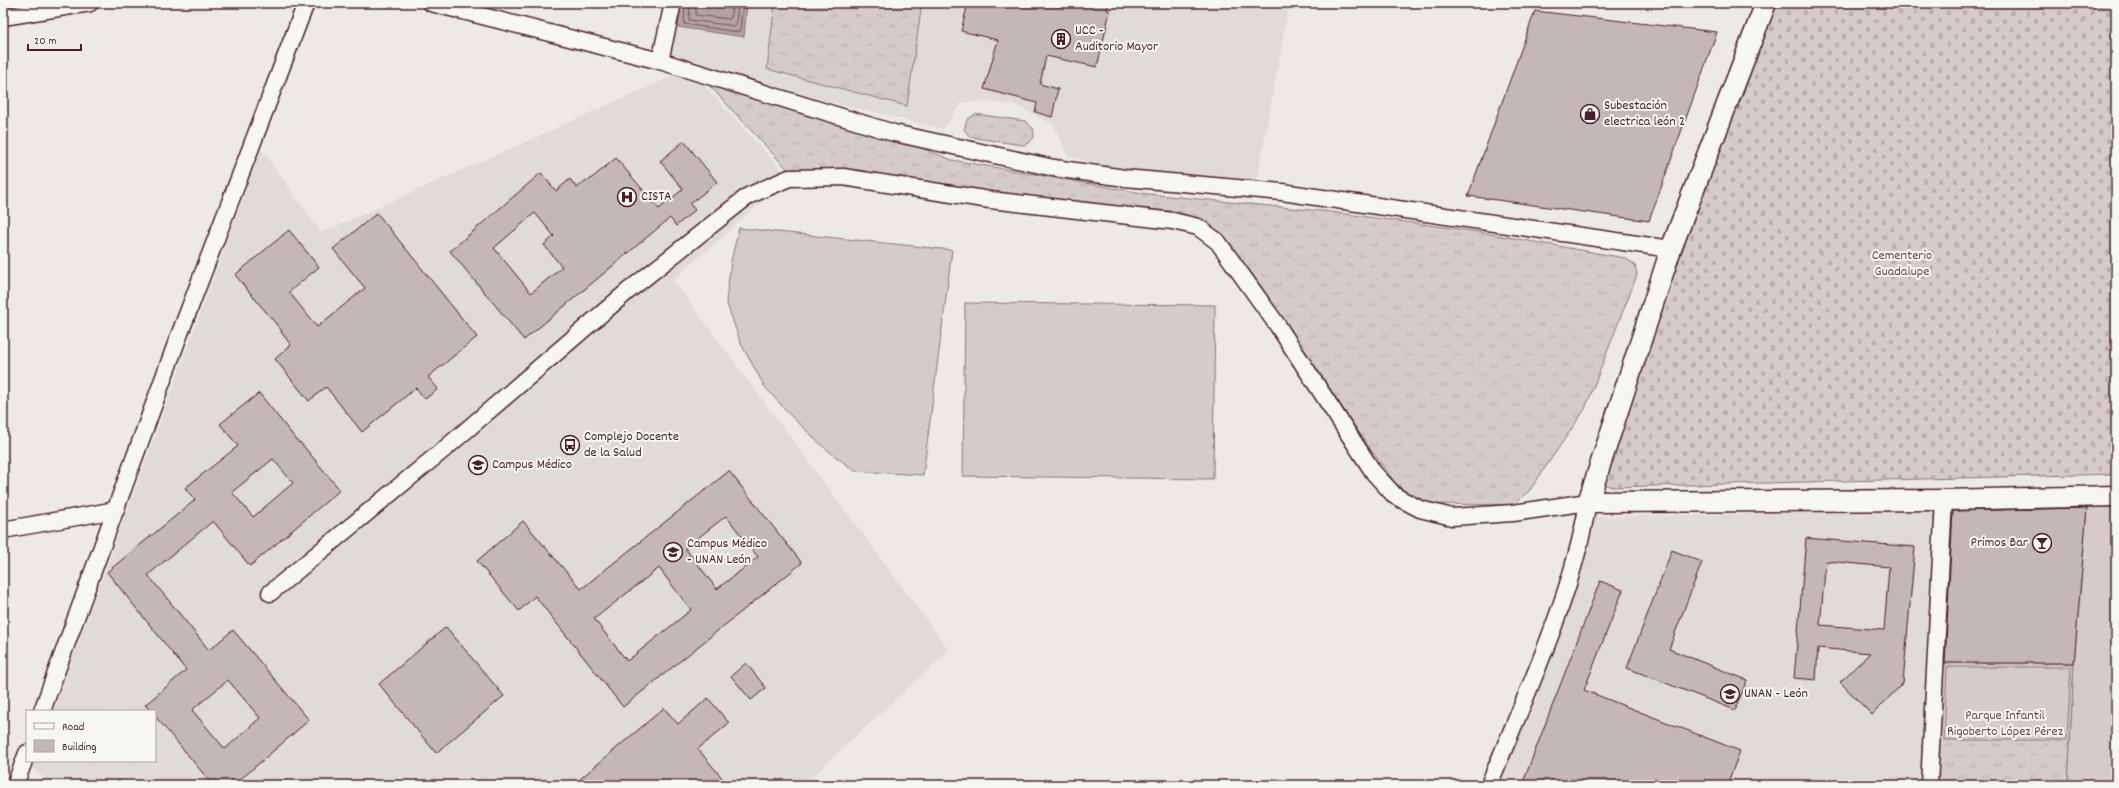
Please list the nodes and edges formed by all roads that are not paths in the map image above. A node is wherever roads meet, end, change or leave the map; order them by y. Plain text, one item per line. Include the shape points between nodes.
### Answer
1 (90, 3) edge
2 (306, 3) edge
3 (431, 3) edge
4 (673, 3) edge
5 (1766, 3) edge
6 (3, 17) edge
7 (660, 61) junction
8 (1671, 249) junction
9 (2116, 496) edge
10 (1944, 500) junction
11 (1588, 502) junction
12 (116, 510) junction
13 (3, 530) edge
14 (270, 593) dead end
15 (42, 710) edge
16 (26, 756) edge
17 (15, 785) edge
18 (1489, 785) edge
19 (1929, 785) edge

1 - 6 street
2 - 12 street via 177,341
3 - 7 street
4 - 7 street
5 - 8 street
7 - 8 street via 894,133 1054,168 1125,178 1282,192
8 - 11 street
9 - 10 street
10 - 11 street
10 - 19 street
11 - 14 street via 1513,513 1452,517 1420,509 1395,496 1374,474 1278,326 1218,242 1198,227 1173,221 990,200 843,177 790,178 748,196 634,286 448,446
11 - 18 street via 1574,564 1555,621
12 - 13 street
12 - 15 street
16 - 17 street

